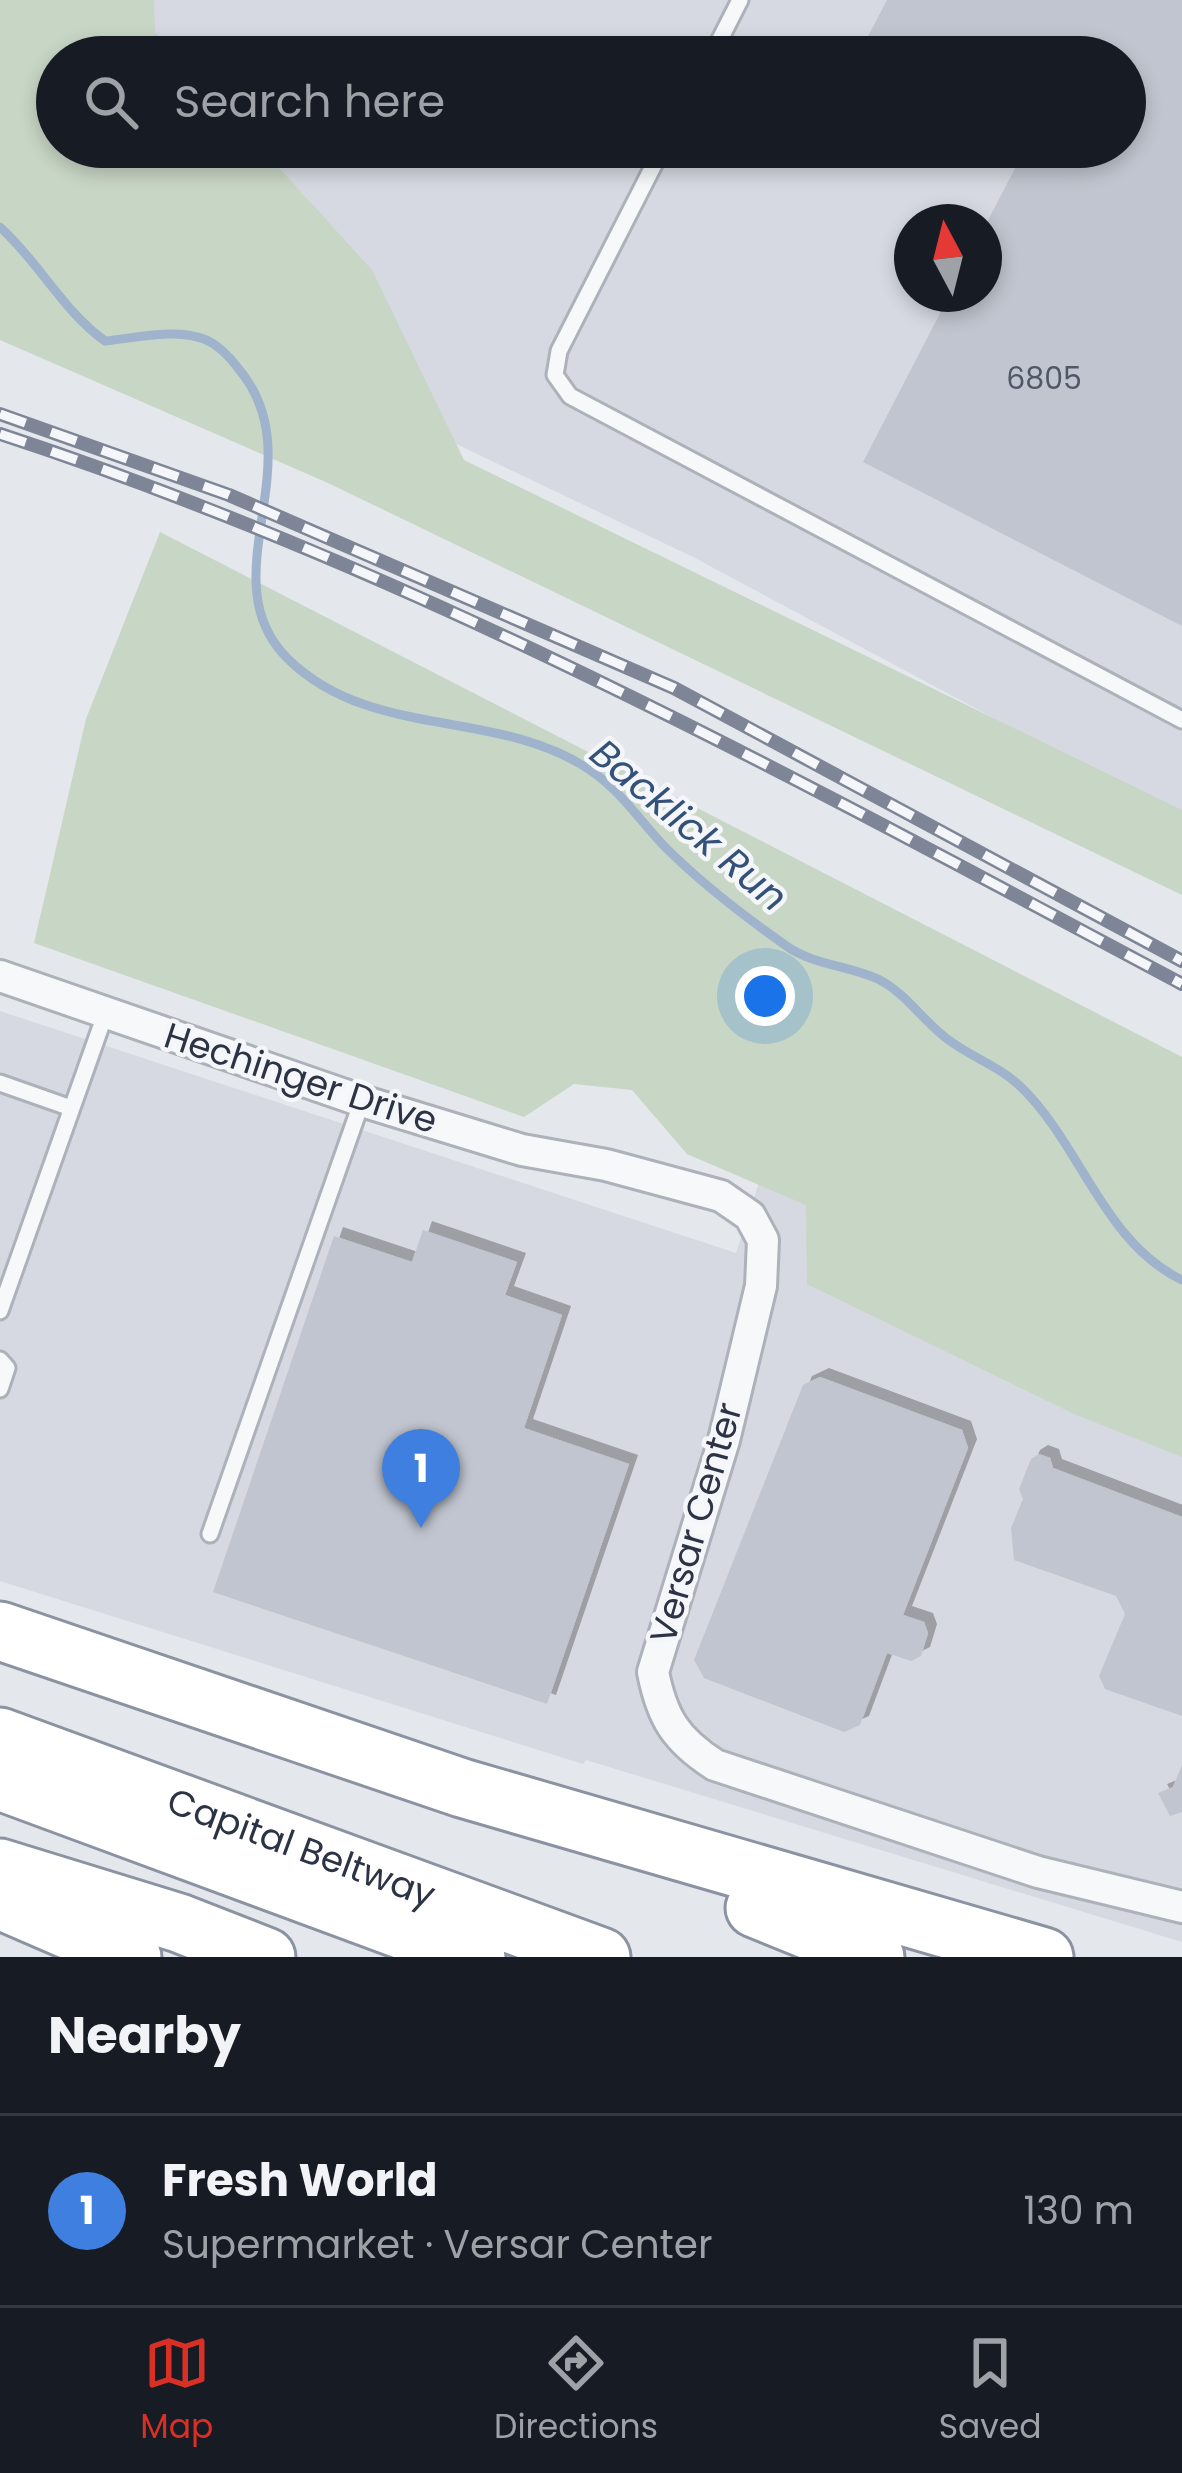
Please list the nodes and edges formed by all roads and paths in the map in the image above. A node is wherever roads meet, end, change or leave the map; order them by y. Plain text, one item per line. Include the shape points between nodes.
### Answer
1 (740, 0) edge
2 (722, 36) edge
3 (652, 168) edge
4 (1182, 720) edge
5 (0, 976) edge
6 (106, 1012) junction
7 (0, 1083) edge
8 (362, 1101) junction
9 (71, 1108) junction
10 (606, 1165) joint
11 (0, 1311) edge
12 (0, 1360) edge
13 (0, 1389) edge
14 (210, 1534) dead end
15 (0, 1630) edge
16 (0, 1736) edge
17 (0, 1781) edge
18 (462, 1788) junction
19 (0, 1868) edge
20 (0, 1900) edge
21 (1182, 1907) edge
22 (132, 1957) edge
23 (266, 1957) edge
24 (476, 1957) edge
25 (601, 1957) edge
26 (875, 1957) edge
27 (1044, 1957) edge

1 - 2 lane
3 - 4 lane via 559,351 555,375 570,396
5 - 6 street, Hechinger Drive
6 - 8 street, Hechinger Drive
6 - 9 lane
7 - 9 lane
8 - 10 street, Hechinger Drive via 522,1150
8 - 14 lane
9 - 11 lane
10 - 21 street, Versar Center via 721,1196 750,1216 763,1240 761,1286 724,1440 653,1672 679,1742 716,1765 1038,1872
12 - 13 lane via 7,1369
15 - 18 highway
16 - 25 highway, Capital Beltway
17 - 24 highway
18 - 26 highway
18 - 27 highway
19 - 23 highway
20 - 22 highway

